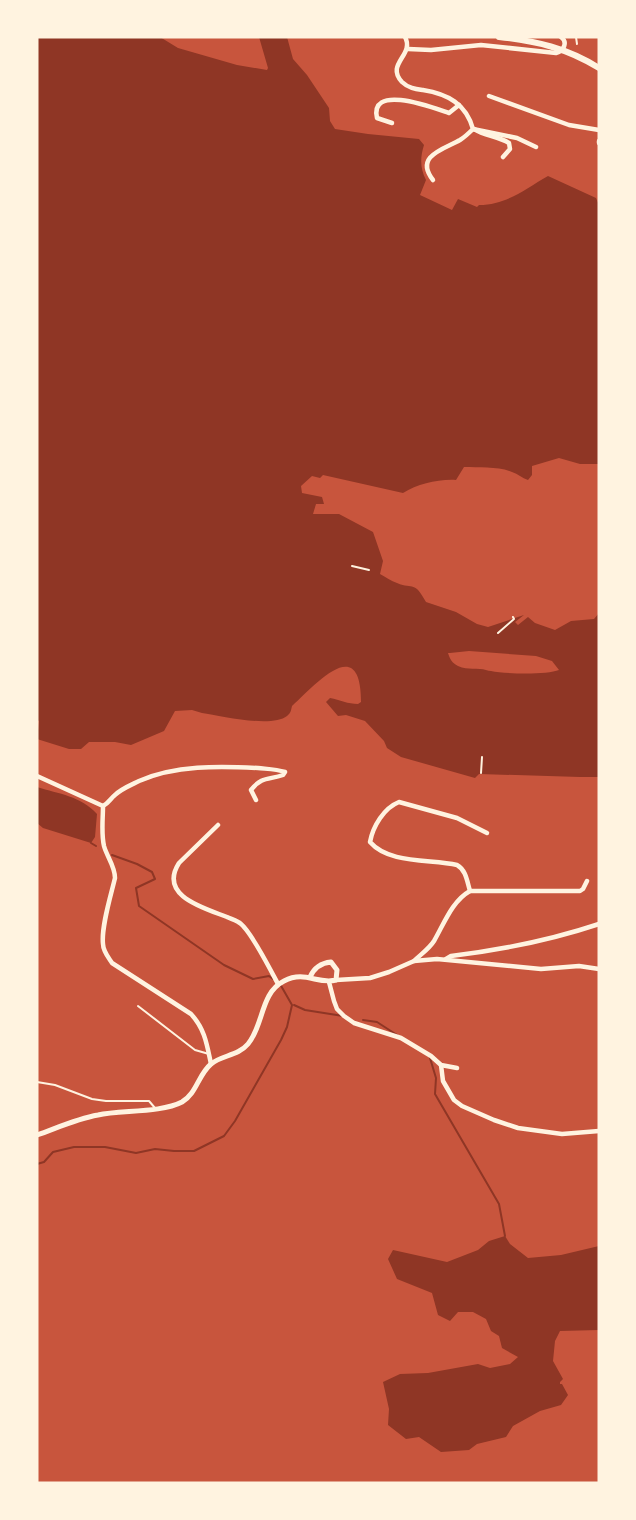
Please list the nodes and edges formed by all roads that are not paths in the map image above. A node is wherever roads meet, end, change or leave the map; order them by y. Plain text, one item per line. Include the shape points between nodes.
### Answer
1 (405, 37) edge
2 (499, 37) edge
3 (561, 37) edge
4 (408, 49) junction
5 (563, 49) junction
6 (599, 68) edge
7 (489, 96) dead end
8 (459, 105) junction
9 (393, 123) dead end
10 (473, 129) junction
11 (599, 130) edge
12 (536, 147) dead end
13 (503, 158) dead end
14 (433, 180) dead end
15 (37, 776) edge
16 (256, 800) dead end
17 (103, 806) junction
18 (218, 825) dead end
19 (487, 833) dead end
20 (587, 881) dead end
21 (470, 891) junction
22 (599, 924) edge
23 (446, 960) junction
24 (414, 961) junction
25 (599, 969) edge
26 (310, 977) junction
27 (332, 981) junction
28 (280, 983) junction
29 (138, 1006) dead end
30 (209, 1054) junction
31 (211, 1064) junction
32 (441, 1065) junction
33 (457, 1068) dead end
34 (37, 1082) edge
35 (155, 1108) junction
36 (599, 1131) edge
37 (37, 1135) edge

1 - 4 street
2 - 5 main road
3 - 5 street
4 - 5 street via 481,46 556,53
4 - 8 street via 397,68 402,82
5 - 6 main road
7 - 11 street via 569,125
8 - 9 street via 449,113 388,99 375,114
8 - 10 street via 469,115
10 - 12 street
10 - 13 street via 509,142
10 - 14 street via 427,163
15 - 17 street
16 - 17 street via 251,790 259,781 285,772 218,767 170,771 133,784
17 - 30 street via 103,845 115,872 103,934 106,955 129,976 191,1014 204,1031
18 - 28 street via 179,863 176,888 197,905 240,922
19 - 21 street via 457,818 399,802 391,805 373,831 370,842 385,852 457,865
20 - 21 street via 580,891
21 - 24 street
22 - 23 street
23 - 24 street
23 - 25 street
24 - 27 street via 370,978
26 - 27 street
26 - 27 street via 318,966 331,962 337,970
26 - 28 street via 293,976
27 - 32 street via 334,1001 344,1016 401,1038
28 - 31 street via 269,994 249,1043
29 - 30 lane via 195,1050
30 - 31 street
31 - 35 street via 189,1097 176,1105
32 - 33 street
32 - 36 street via 443,1081 454,1100 494,1120 562,1134
34 - 35 lane via 92,1099 149,1101
35 - 37 street via 99,1115

